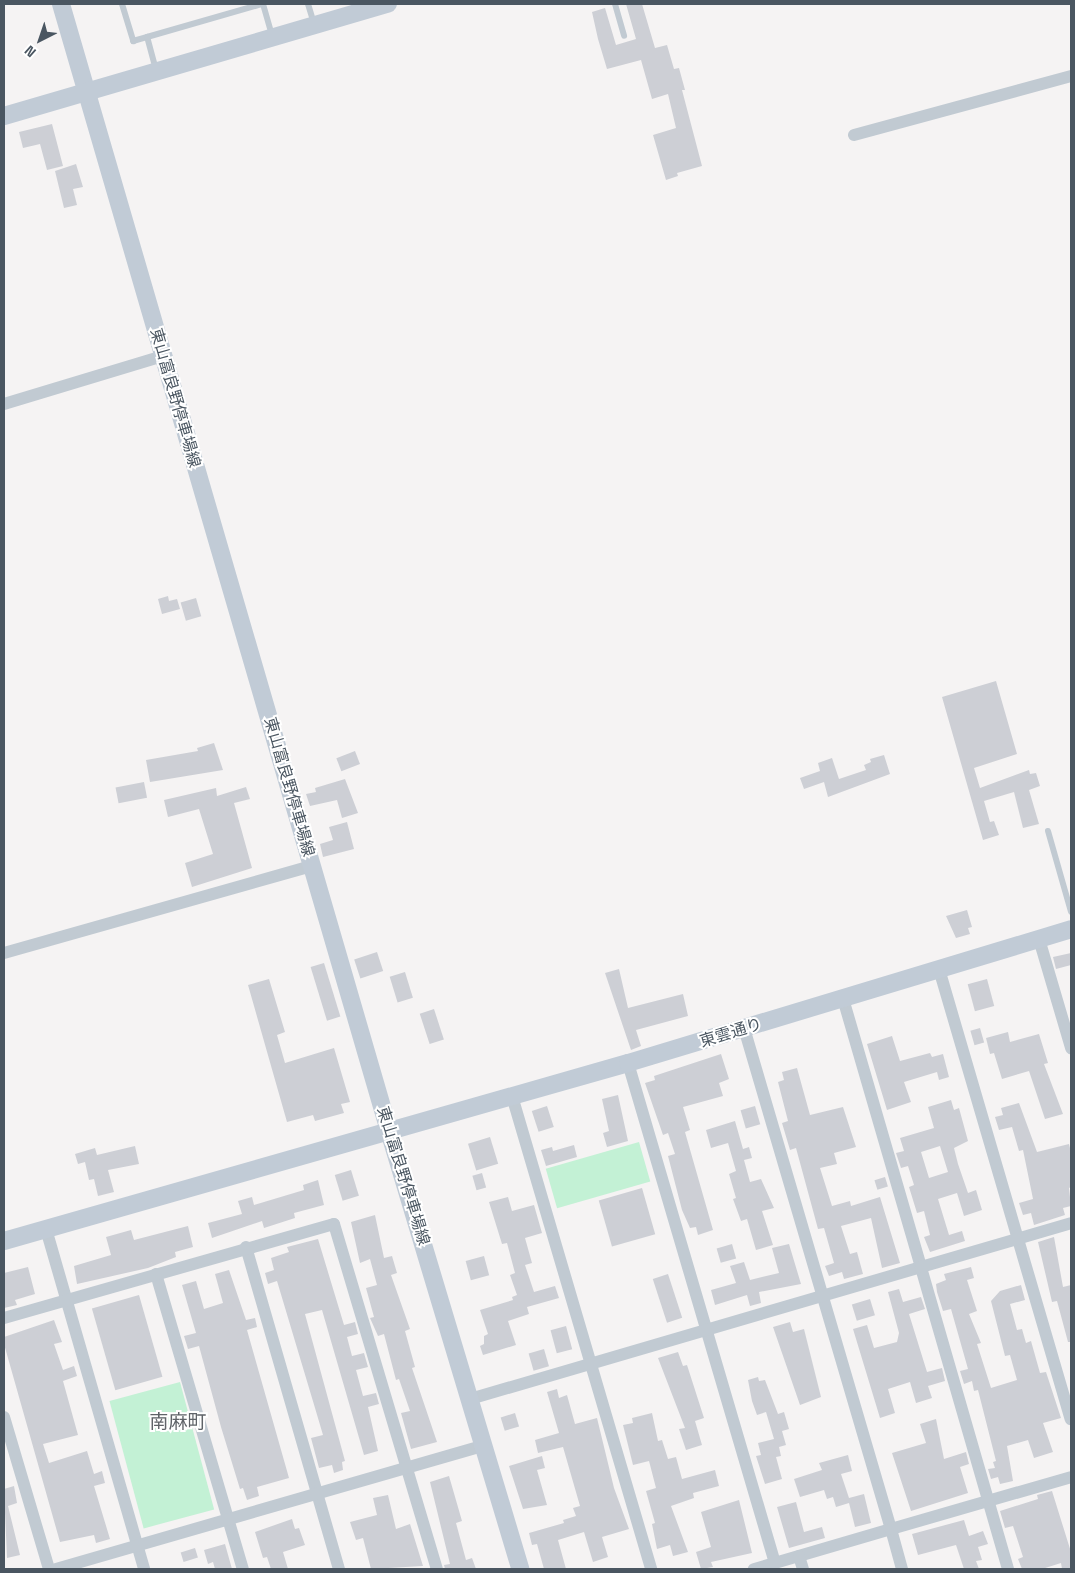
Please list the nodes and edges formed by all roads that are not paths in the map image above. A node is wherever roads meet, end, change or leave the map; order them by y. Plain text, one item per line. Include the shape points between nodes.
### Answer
1 (61, 4) edge
2 (122, 4) edge
3 (262, 4) edge
4 (308, 4) edge
5 (388, 4) edge
6 (616, 4) edge
7 (314, 25) junction
8 (624, 36) dead end
9 (147, 37) junction
10 (272, 38) junction
11 (157, 71) junction
12 (1071, 76) edge
13 (86, 92) junction
14 (4, 116) edge
15 (854, 134) dead end
16 (163, 356) junction
17 (4, 404) edge
18 (1048, 831) dead end
19 (312, 866) junction
20 (1071, 912) edge
21 (1071, 929) edge
22 (1039, 938) junction
23 (4, 953) edge
24 (939, 969) junction
25 (843, 999) junction
26 (744, 1028) junction
27 (1071, 1048) edge
28 (628, 1064) junction
29 (512, 1096) junction
30 (388, 1131) junction
31 (1071, 1222) edge
32 (46, 1229) junction
33 (1019, 1237) junction
34 (4, 1242) edge
35 (246, 1248) junction
36 (921, 1267) junction
37 (156, 1274) junction
38 (821, 1296) junction
39 (66, 1300) junction
40 (4, 1318) edge
41 (706, 1330) junction
42 (590, 1363) junction
43 (470, 1399) junction
44 (4, 1417) edge
45 (1071, 1419) edge
46 (484, 1446) junction
47 (409, 1468) junction
48 (1071, 1477) edge
49 (318, 1494) junction
50 (989, 1501) junction
51 (228, 1521) junction
52 (890, 1529) junction
53 (137, 1546) junction
54 (799, 1556) junction
55 (775, 1563) junction
56 (49, 1569) edge
57 (56, 1569) edge
58 (144, 1569) edge
59 (242, 1569) edge
60 (339, 1569) edge
61 (437, 1569) edge
62 (520, 1569) edge
63 (650, 1569) edge
64 (754, 1569) edge
65 (803, 1569) edge
66 (902, 1569) edge
67 (1008, 1569) edge

1 - 13 main road, 東山富良野停車場線
2 - 9 lane via 133,41
3 - 9 lane
3 - 10 lane
4 - 7 lane
5 - 7 main road
6 - 8 lane
7 - 10 main road
9 - 11 lane
10 - 11 main road
11 - 13 main road
12 - 15 street
13 - 14 main road
13 - 16 main road, 東山富良野停車場線
16 - 17 street
16 - 19 main road, 東山富良野停車場線
18 - 20 lane
19 - 23 street
19 - 30 main road, 東山富良野停車場線
21 - 22 main road, 東雲通り
22 - 24 main road, 東雲通り
22 - 27 street
24 - 25 main road, 東雲通り
24 - 33 street
25 - 26 main road, 東雲通り
25 - 36 street
26 - 28 main road, 東雲通り
26 - 38 street
28 - 29 main road, 東雲通り
28 - 41 street
29 - 30 main road, 東雲通り
29 - 42 street
30 - 32 main road, 東雲通り
30 - 43 main road, 東山富良野停車場線
31 - 33 street
32 - 34 main road, 東雲通り
32 - 39 street
33 - 36 street
33 - 45 street
35 - 37 street
35 - 47 street via 334,1224
35 - 49 street
36 - 38 street
36 - 50 street
37 - 39 street
37 - 51 street
38 - 41 street
38 - 52 street
39 - 40 street
39 - 53 street
41 - 42 street
41 - 55 street
42 - 43 street
42 - 63 street
43 - 46 main road, 東山富良野停車場線
44 - 56 street
46 - 47 street
46 - 62 main road, 東山富良野停車場線
47 - 49 street
47 - 61 street
48 - 50 street
49 - 51 street
49 - 60 street
50 - 52 street
50 - 67 street
51 - 53 street
51 - 59 street
52 - 54 street
52 - 66 street
53 - 57 street
53 - 58 street
54 - 55 street
54 - 65 street
55 - 64 street

